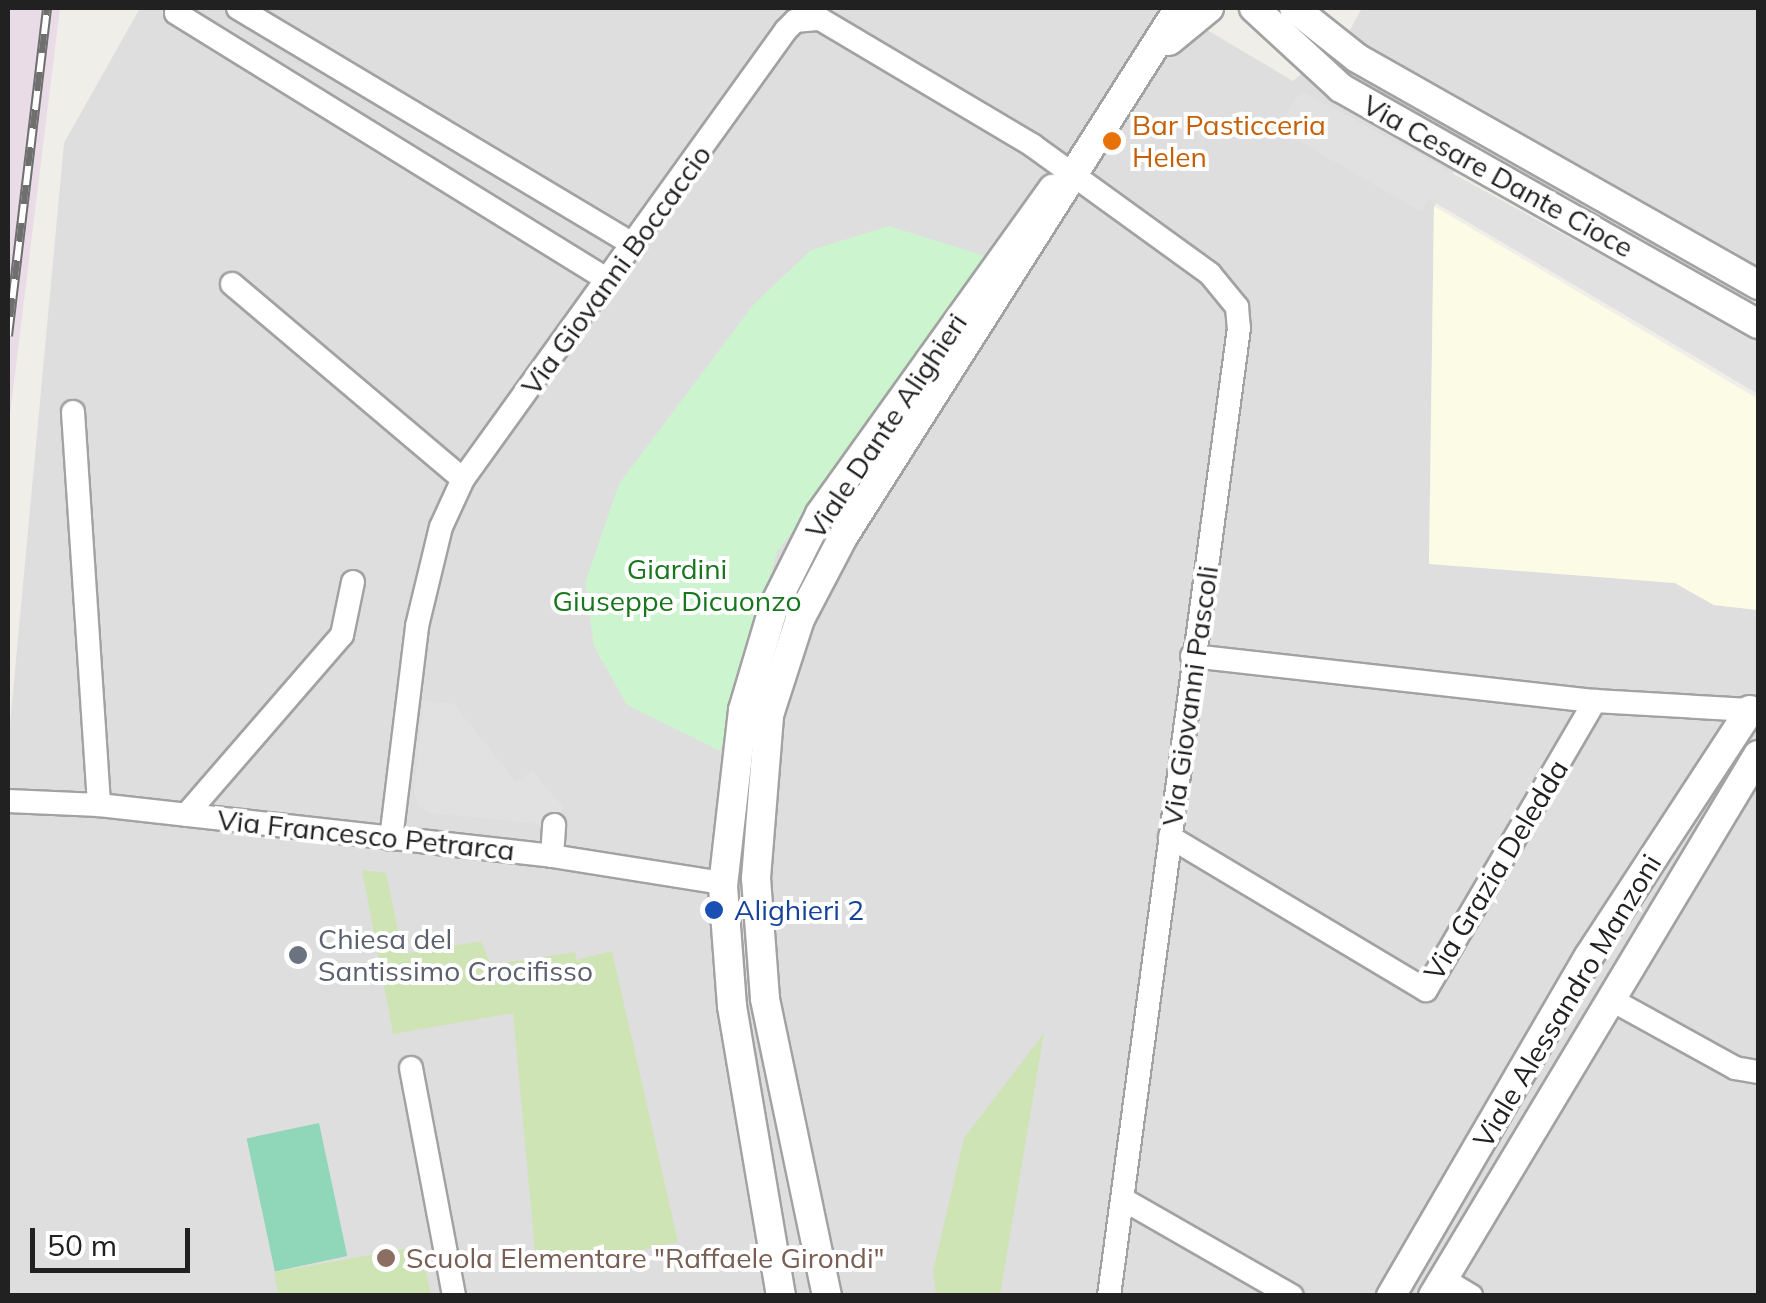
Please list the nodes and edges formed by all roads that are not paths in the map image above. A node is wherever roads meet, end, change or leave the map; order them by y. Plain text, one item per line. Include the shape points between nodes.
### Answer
1 (238, 8) edge
2 (1179, 8) edge
3 (1209, 8) edge
4 (1254, 8) edge
5 (1294, 8) edge
6 (178, 10) edge
7 (789, 14) edge
8 (1153, 55) junction
9 (1070, 176) junction
10 (634, 246) junction
11 (608, 280) junction
12 (232, 284) dead end
13 (1758, 285) edge
14 (1758, 324) edge
15 (73, 412) dead end
16 (462, 479) junction
17 (353, 582) dead end
18 (1192, 656) junction
19 (1596, 701) junction
20 (1756, 708) edge
21 (1758, 754) edge
22 (8, 801) edge
23 (99, 805) junction
24 (186, 815) junction
25 (554, 825) dead end
26 (1170, 837) junction
27 (391, 839) junction
28 (552, 856) junction
29 (724, 883) junction
30 (757, 883) junction
31 (1612, 1000) junction
32 (410, 1068) dead end
33 (1758, 1072) edge
34 (1126, 1201) junction
35 (1438, 1287) edge
36 (454, 1296) edge
37 (784, 1296) edge
38 (826, 1296) edge
39 (1109, 1296) edge
40 (1292, 1296) edge
41 (1391, 1296) edge
42 (1472, 1296) edge

1 - 10 street
2 - 8 street, Viale Dante Alighieri
3 - 8 street, Viale Dante Alighieri
4 - 14 street, Via Cesare Dante Cioce via 1341,88
5 - 13 street, Via Cesare Dante Cioce via 1356,58
6 - 11 street
7 - 9 street, Via Giovanni Boccaccio via 832,25 1032,144
7 - 10 street, Via Giovanni Boccaccio
8 - 9 street, Viale Dante Alighieri
9 - 18 street, Via Giovanni Pascoli via 1210,274 1237,307 1222,478
9 - 29 street, Viale Dante Alighieri via 1041,198 820,514 774,606 743,710
9 - 30 street, Viale Dante Alighieri via 1057,209 842,537 800,620 769,715
10 - 11 street, Via Giovanni Boccaccio
11 - 16 street, Via Giovanni Boccaccio
12 - 16 street
15 - 23 street
16 - 27 street, Via Giovanni Boccaccio via 430,565 415,712
17 - 24 street via 342,634
18 - 19 street
18 - 26 street, Via Giovanni Pascoli
19 - 20 street
19 - 26 street, Via Grazia Deledda via 1426,990
20 - 41 street, Viale Alessandro Manzoni via 1589,956
21 - 31 street, Viale Alessandro Manzoni
22 - 23 street, Via Francesco Petrarca
23 - 24 street, Via Francesco Petrarca
24 - 27 street, Via Francesco Petrarca
25 - 28 street
26 - 34 street, Via Giovanni Pascoli
27 - 28 street, Via Francesco Petrarca
28 - 29 street, Via Francesco Petrarca
29 - 30 street via 728,897 742,902
29 - 37 street, Viale Dante Alighieri via 732,1006
30 - 38 street, Viale Dante Alighieri via 765,998
31 - 33 street via 1735,1068
31 - 35 street, Viale Alessandro Manzoni
32 - 36 street
34 - 39 street, Via Giovanni Pascoli
34 - 40 street
35 - 42 street
37 - 38 street, Viale Dante Alighieri via 804,1286

